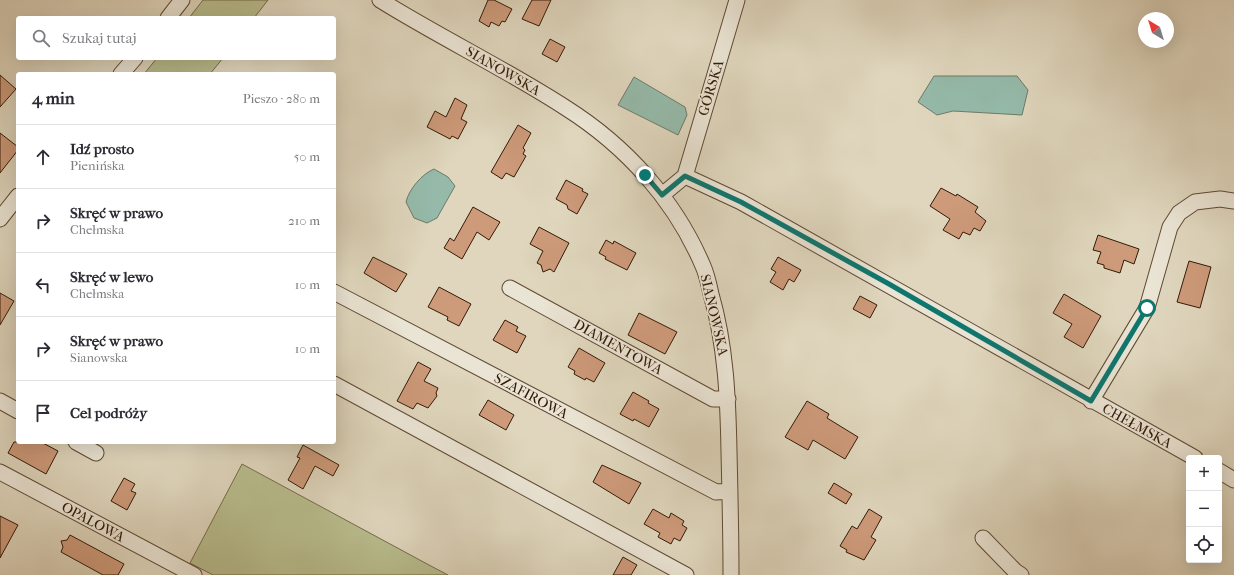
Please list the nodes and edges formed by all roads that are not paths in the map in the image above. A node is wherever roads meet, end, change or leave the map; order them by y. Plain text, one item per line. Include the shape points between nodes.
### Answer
1 (182, 0) edge
2 (380, 0) edge
3 (737, 0) edge
4 (170, 16) edge
5 (133, 60) edge
6 (123, 72) edge
7 (685, 176) junction
8 (662, 195) junction
9 (16, 198) edge
10 (1234, 201) edge
11 (0, 218) edge
12 (510, 288) dead end
13 (336, 293) edge
14 (336, 385) edge
15 (728, 399) junction
16 (0, 401) edge
17 (1091, 401) junction
18 (16, 410) edge
19 (80, 444) edge
20 (96, 453) dead end
21 (1189, 455) edge
22 (0, 472) edge
23 (1222, 474) edge
24 (1234, 480) edge
25 (730, 491) junction
26 (983, 538) dead end
27 (191, 573) edge
28 (686, 575) edge
29 (732, 575) edge
30 (1021, 575) edge

1 - 4 street
2 - 8 street, SIANOWSKA via 567,108 627,155
3 - 7 street, GÓRSKA
5 - 6 street
7 - 8 street
7 - 17 street, CHEŁMSKA via 741,202 889,284
8 - 15 street, SIANOWSKA via 684,227 704,267 725,361
9 - 11 street
10 - 17 street via 1220,199 1195,202 1179,213 1170,227 1147,308
12 - 15 street, DIAMENTOWA via 712,399
13 - 25 street, SZAFIROWA via 716,492
14 - 28 street
15 - 25 street, SIANOWSKA
16 - 18 street
17 - 21 street, CHEŁMSKA
19 - 20 street
22 - 27 street, OPALOWA
23 - 24 street
25 - 29 street, SIANOWSKA
26 - 30 street via 1014,571

